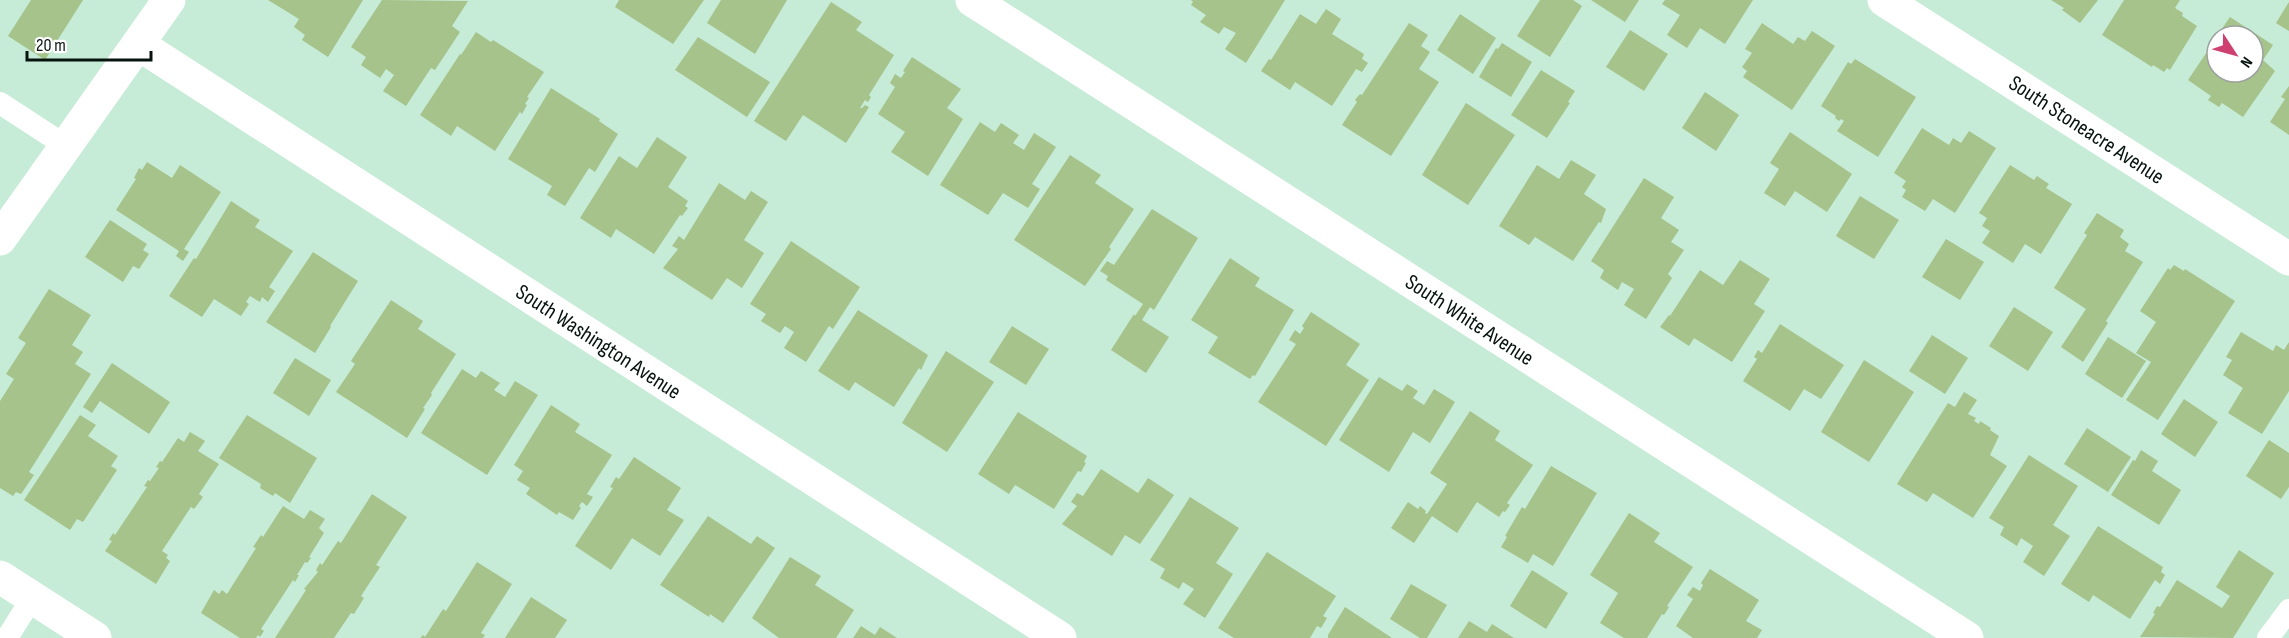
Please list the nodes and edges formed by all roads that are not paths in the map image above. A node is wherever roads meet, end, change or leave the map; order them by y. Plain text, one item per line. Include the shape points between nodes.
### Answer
1 (169, 0) edge
2 (972, 0) edge
3 (1884, 0) edge
4 (138, 44) junction
5 (0, 103) edge
6 (66, 146) junction
7 (0, 238) edge
8 (2289, 259) edge
9 (0, 577) edge
10 (32, 598) junction
11 (2289, 610) edge
12 (7, 638) edge
13 (94, 638) edge
14 (1060, 638) edge
15 (1967, 638) edge
16 (2268, 638) edge

1 - 4 street
2 - 15 street, South White Avenue
3 - 8 street, South Stoneacre Avenue
4 - 6 street
4 - 14 street, South Washington Avenue
5 - 6 lane
6 - 7 street
9 - 10 street
10 - 12 lane
10 - 13 street
11 - 16 lane

